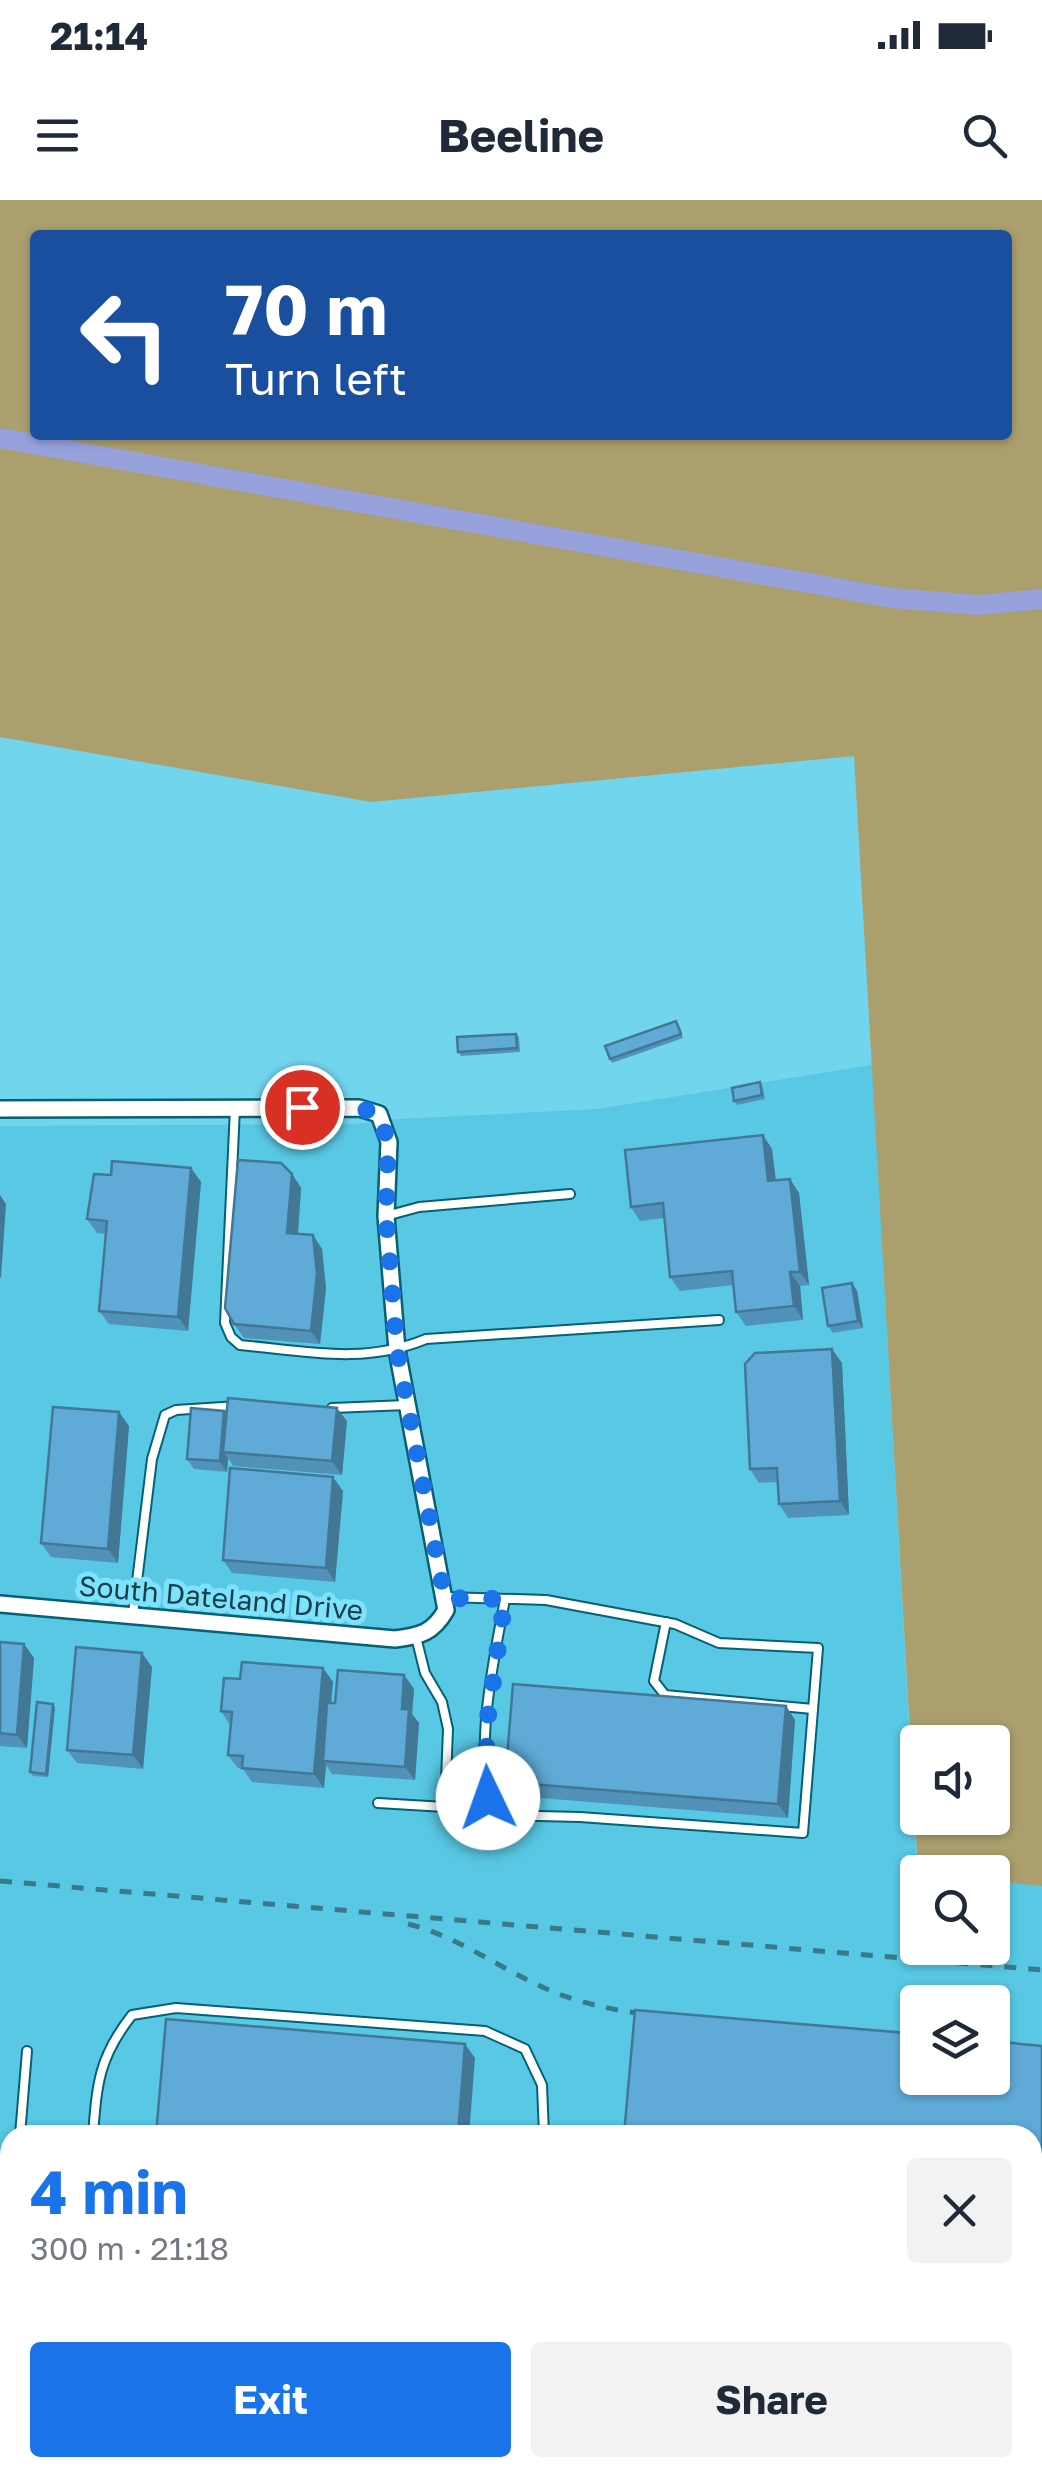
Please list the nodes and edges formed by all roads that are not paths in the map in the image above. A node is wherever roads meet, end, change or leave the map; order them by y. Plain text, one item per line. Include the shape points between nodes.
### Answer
1 (235, 1107) junction
2 (0, 1109) edge
3 (570, 1194) dead end
4 (386, 1216) junction
5 (719, 1320) dead end
6 (397, 1350) junction
7 (407, 1405) junction
8 (250, 1406) edge
9 (320, 1408) edge
10 (445, 1598) junction
11 (505, 1599) junction
12 (0, 1604) edge
13 (133, 1614) junction
14 (666, 1622) junction
15 (416, 1637) junction
16 (813, 1709) junction
17 (378, 1803) dead end
18 (28, 2051) dead end
19 (21, 2125) edge
20 (94, 2125) edge
21 (544, 2125) edge

1 - 2 street
1 - 4 street via 359,1108 379,1114 388,1142
1 - 6 lane via 225,1323 231,1337 240,1345 355,1356
3 - 4 lane
4 - 6 street
5 - 6 lane via 426,1339
6 - 7 street
7 - 9 lane
7 - 10 street
8 - 13 lane via 165,1416 152,1460
10 - 11 lane
10 - 15 street, South Dateland Drive via 435,1629
11 - 14 lane
11 - 16 lane via 486,1730 488,1798 500,1816 804,1833
12 - 13 street, South Dateland Drive
13 - 15 street, South Dateland Drive
14 - 16 lane via 718,1643 818,1648
14 - 16 lane via 654,1681 665,1695
15 - 17 lane via 448,1728 445,1807
18 - 19 lane
20 - 21 lane via 109,2044 132,2015 176,2008 485,2031 525,2049 542,2085

